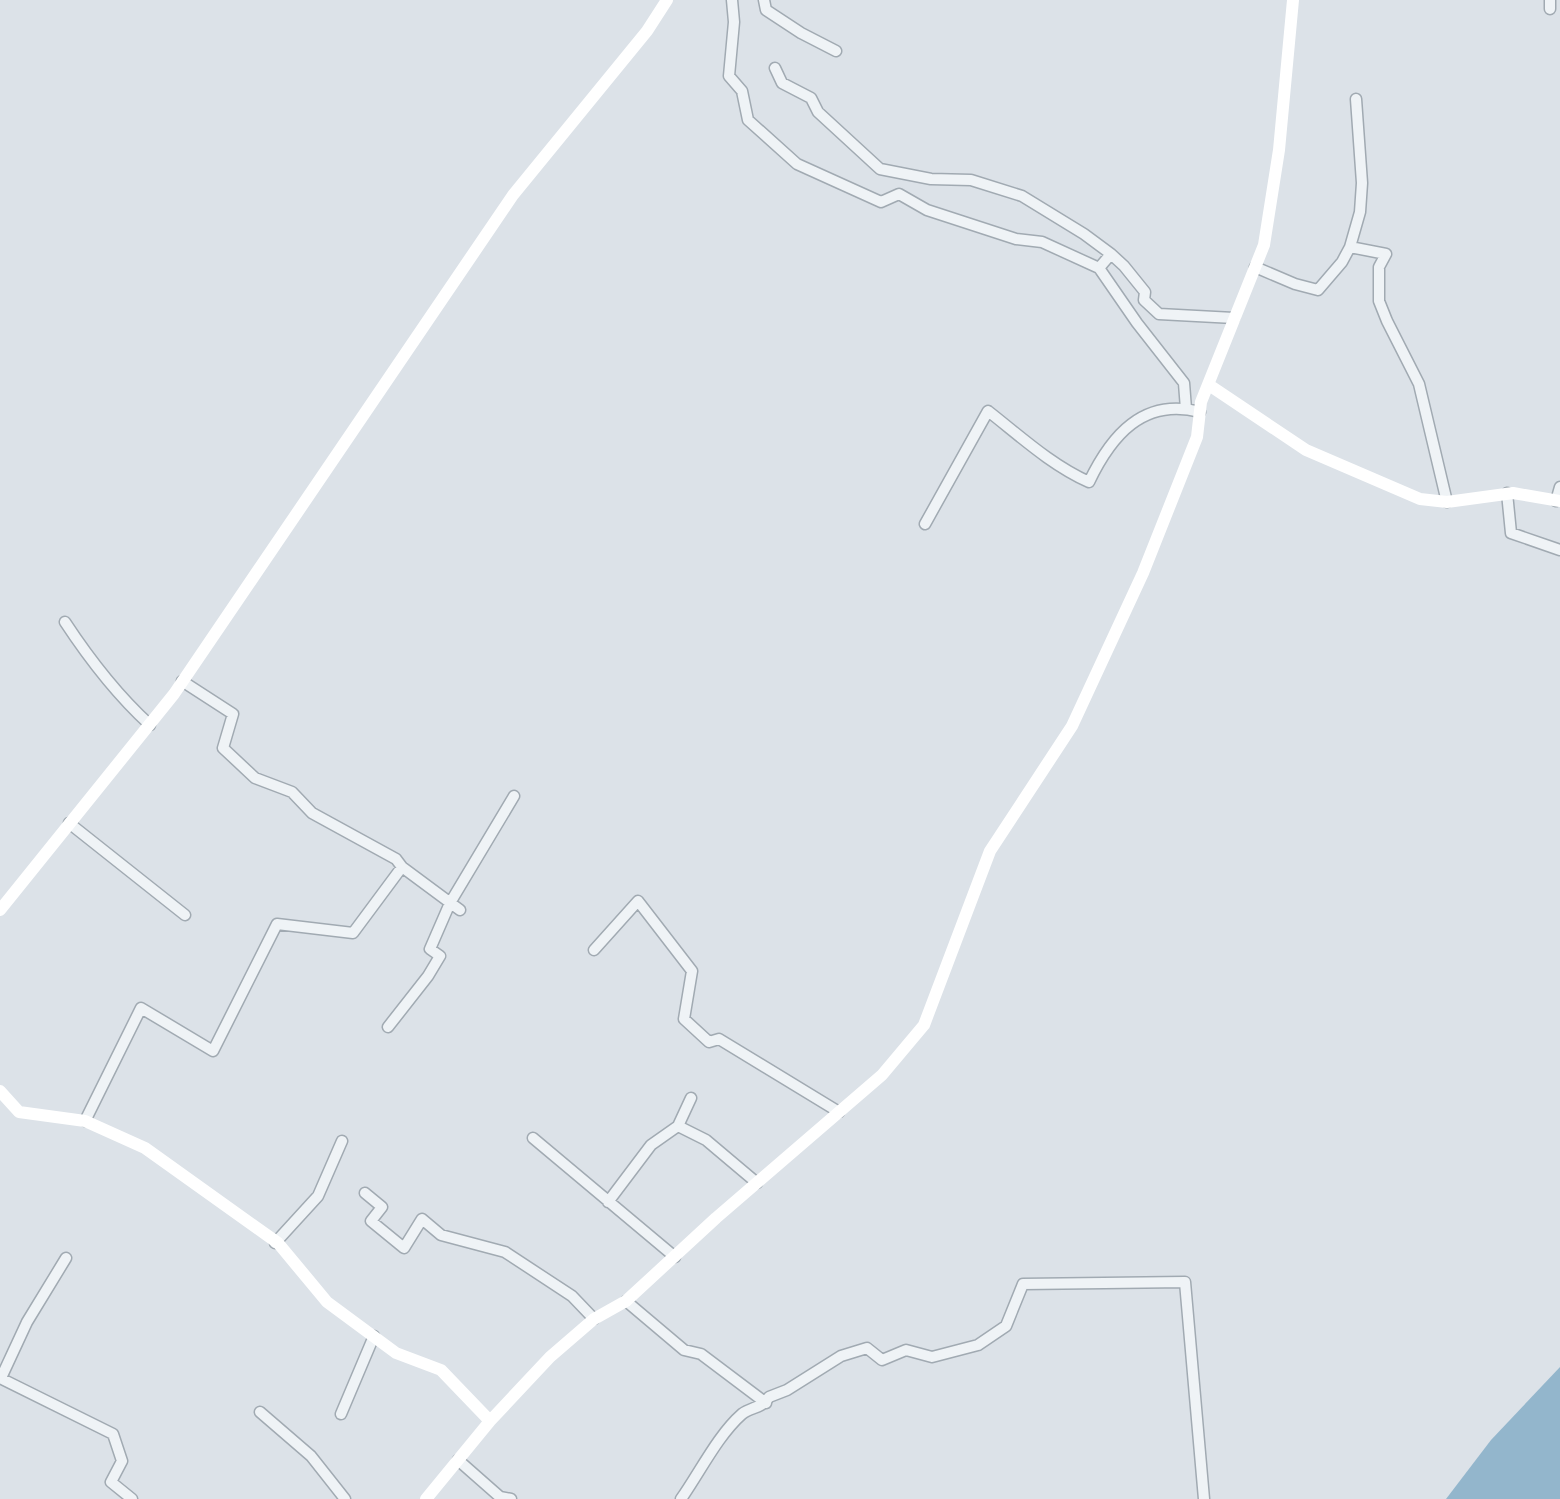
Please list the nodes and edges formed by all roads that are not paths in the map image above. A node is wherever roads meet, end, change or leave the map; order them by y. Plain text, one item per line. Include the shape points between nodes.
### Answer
1 (667, 0) edge
2 (732, 0) edge
3 (764, 0) edge
4 (1293, 0) edge
5 (836, 51) dead end
6 (775, 68) dead end
7 (1356, 99) dead end
8 (1350, 247) junction
9 (1111, 254) junction
10 (1255, 267) junction
11 (1099, 268) junction
12 (1234, 318) junction
13 (1209, 385) junction
14 (1200, 407) junction
15 (1186, 409) junction
16 (1560, 487) edge
17 (1507, 493) junction
18 (1558, 501) edge
19 (1447, 502) junction
20 (925, 524) dead end
21 (1560, 550) edge
22 (65, 622) dead end
23 (183, 681) junction
24 (150, 725) junction
25 (514, 796) dead end
26 (69, 823) junction
27 (402, 867) junction
28 (450, 904) junction
29 (1, 908) edge
30 (460, 911) dead end
31 (185, 915) dead end
32 (594, 950) dead end
33 (388, 1027) dead end
34 (0, 1091) edge
35 (691, 1098) dead end
36 (839, 1112) junction
37 (85, 1121) junction
38 (678, 1126) junction
39 (533, 1138) dead end
40 (342, 1141) dead end
41 (757, 1183) junction
42 (365, 1193) dead end
43 (608, 1202) junction
44 (275, 1243) junction
45 (675, 1256) junction
46 (66, 1258) dead end
47 (626, 1301) junction
48 (594, 1319) junction
49 (373, 1336) junction
50 (0, 1378) edge
51 (766, 1403) junction
52 (260, 1412) dead end
53 (341, 1414) dead end
54 (490, 1421) junction
55 (458, 1460) junction
56 (132, 1499) edge
57 (345, 1499) edge
58 (426, 1499) edge
59 (511, 1499) edge
60 (681, 1499) edge
61 (1205, 1499) edge

1 - 23 street via 647,31 513,195
2 - 11 street via 729,76 742,91 748,120 797,164 881,202 899,194 928,210 1016,239 1042,242
3 - 5 street via 766,10
4 - 10 street via 1279,150 1264,245
6 - 9 street via 782,83 811,99 818,112 880,169 931,179 971,180 1022,196
7 - 8 street via 1362,183
8 - 10 street via 1318,290
8 - 19 street via 1386,254 1379,267 1379,300 1419,383
9 - 11 street
9 - 12 street via 1159,314
10 - 12 street
11 - 15 street via 1184,383
12 - 13 street
13 - 14 street
13 - 19 street via 1306,450 1420,499
14 - 15 street
14 - 36 street via 1197,437 1143,573 1072,726 990,851 924,1025 882,1075
15 - 20 street via 1150,412 1119,433 1102,454 1089,482 1052,461 988,411
16 - 18 street
17 - 18 street
17 - 19 street
17 - 21 street via 1511,533
22 - 24 street via 123,700
23 - 24 street
23 - 27 street via 233,713 223,748 255,778 292,792 312,813 396,859
24 - 26 street
25 - 28 street
26 - 29 street
26 - 31 street
27 - 28 street
27 - 37 street via 353,933 277,924 213,1051 141,1008
28 - 30 street
28 - 33 street via 430,949 440,956
32 - 36 street via 638,901 692,971 684,1019 709,1042 719,1039
34 - 37 street via 19,1112
35 - 38 street
36 - 41 street
37 - 44 street via 145,1148
38 - 41 street via 706,1140
38 - 43 street via 652,1145
39 - 43 street
40 - 44 street via 318,1196
41 - 45 street
42 - 48 street via 382,1207 372,1221 404,1248 422,1219 441,1235 505,1252 572,1296
43 - 45 street
44 - 49 street via 327,1302
45 - 47 street
46 - 50 street
47 - 48 street
47 - 51 street via 684,1350 701,1354
48 - 54 street via 550,1357
49 - 53 street
49 - 54 street via 396,1353 441,1370
50 - 56 street via 113,1434 122,1461 111,1482
51 - 60 street via 743,1413
51 - 61 street via 841,1356 867,1348 882,1360 906,1350 932,1357 978,1345 1006,1326 1023,1284 1185,1282
52 - 57 street via 310,1456
54 - 55 street
55 - 58 street
55 - 59 street via 500,1497

